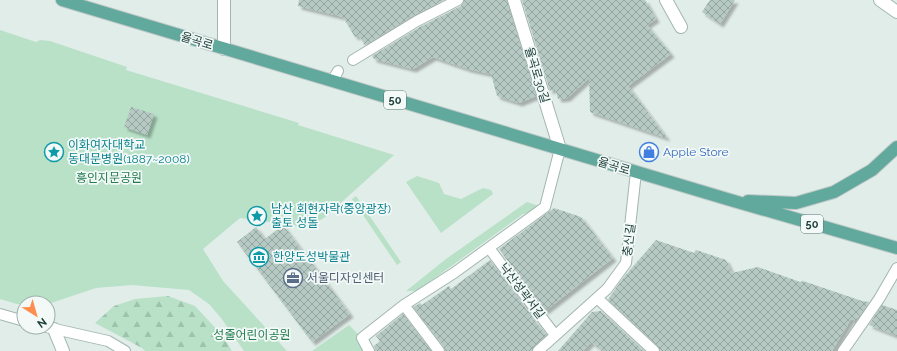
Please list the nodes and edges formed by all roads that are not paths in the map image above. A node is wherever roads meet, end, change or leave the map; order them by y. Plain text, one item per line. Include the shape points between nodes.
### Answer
1 (62, 0) edge
2 (224, 0) edge
3 (458, 0) edge
4 (514, 0) edge
5 (666, 0) edge
6 (880, 0) edge
7 (897, 12) edge
8 (681, 27) dead end
9 (224, 49) junction
10 (353, 60) dead end
11 (897, 147) edge
12 (560, 149) junction
13 (636, 172) junction
14 (727, 200) junction
15 (489, 248) junction
16 (897, 248) edge
17 (897, 268) edge
18 (597, 298) junction
19 (404, 305) junction
20 (0, 314) edge
21 (16, 319) edge
22 (56, 329) edge
23 (54, 335) edge
24 (555, 335) junction
25 (63, 351) edge
26 (125, 351) edge
27 (369, 351) edge
28 (439, 351) edge
29 (538, 351) edge
30 (654, 351) edge
31 (843, 351) edge

1 - 9 main road, 율곡로 / 50
2 - 9 street
3 - 10 lane via 417,21
4 - 12 street, 율곡로30길
5 - 8 street
6 - 7 street
9 - 12 main road, 율곡로 / 50 via 335,76
11 - 14 main road via 872,170 834,192 796,203
12 - 13 main road, 율곡로 / 50
12 - 15 lane via 545,207
13 - 14 main road, 율곡로 / 50
13 - 18 lane, 충신길 via 626,263
14 - 16 main road, 율곡로 / 50
15 - 19 lane
15 - 24 lane, 낙산성곽서길
17 - 31 lane
18 - 24 lane, 충신길
18 - 30 lane
19 - 27 lane via 362,338
19 - 28 lane
20 - 21 lane
22 - 26 lane via 108,340
23 - 25 street
24 - 29 lane, 충신길

